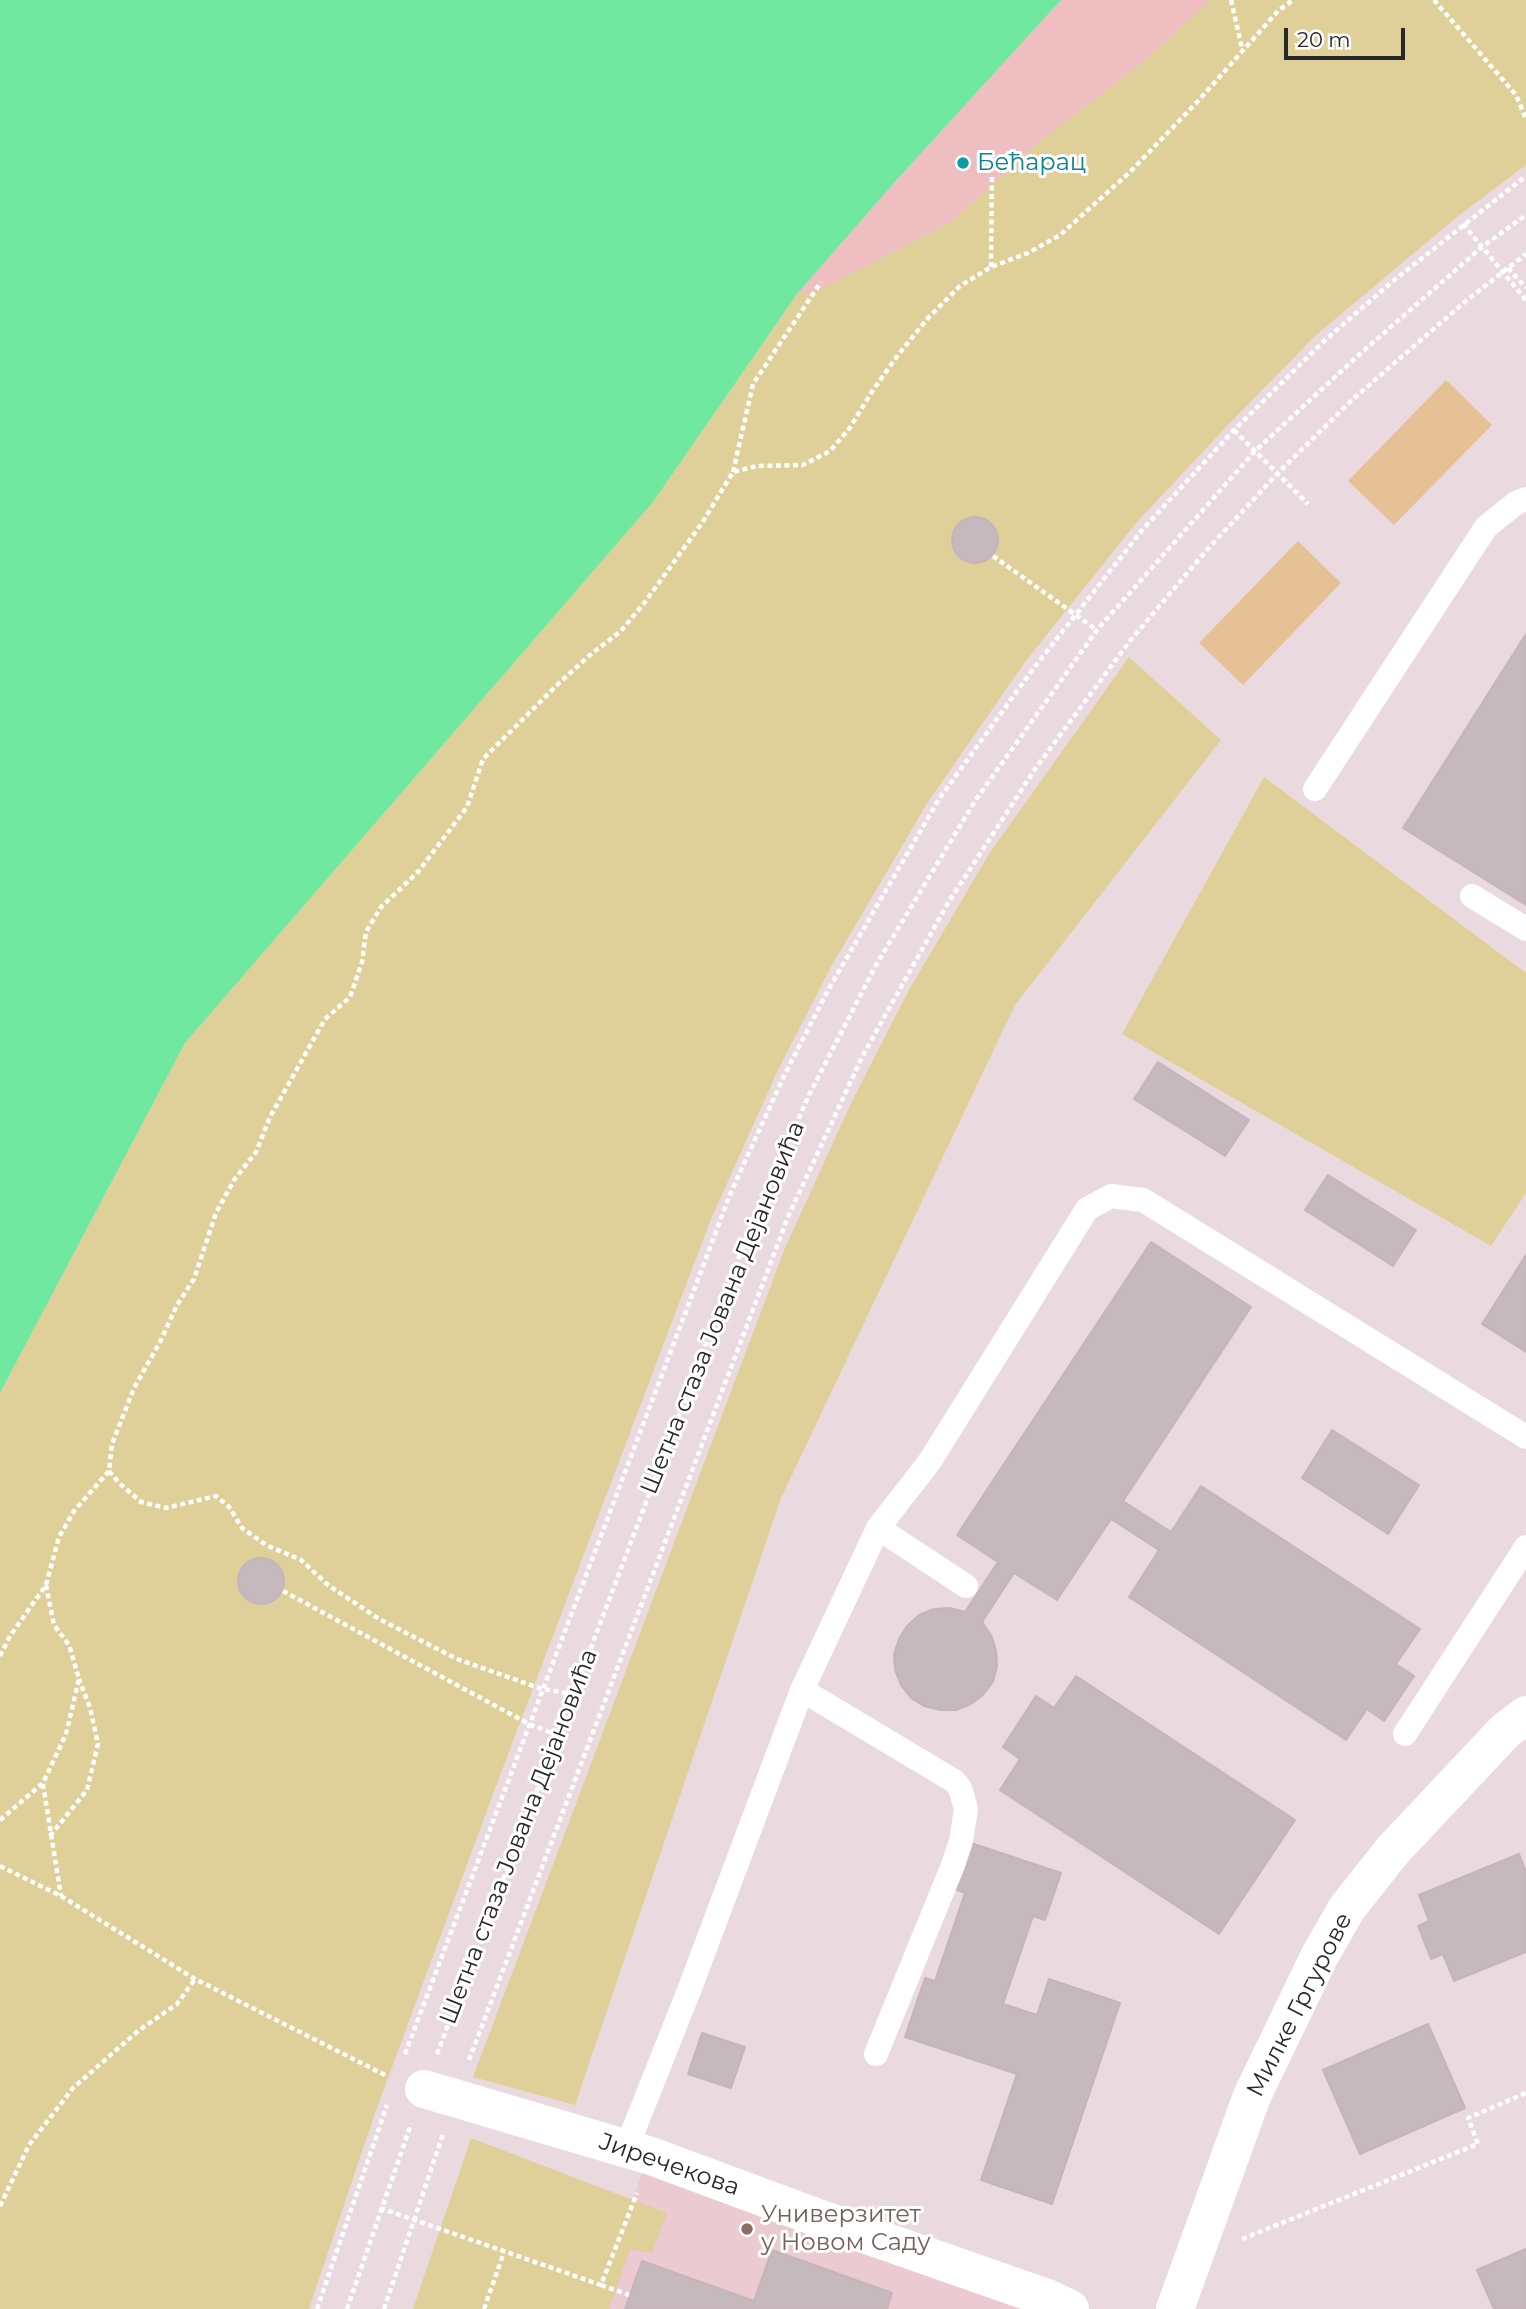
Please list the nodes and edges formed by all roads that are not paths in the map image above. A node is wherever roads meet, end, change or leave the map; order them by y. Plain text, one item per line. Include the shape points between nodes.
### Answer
1 (1526, 499) edge
2 (1315, 789) dead end
3 (1472, 896) dead end
4 (1526, 929) edge
5 (1526, 1437) edge
6 (878, 1528) junction
7 (1526, 1547) edge
8 (966, 1586) dead end
9 (802, 1690) junction
10 (1526, 1715) edge
11 (1405, 1734) dead end
12 (876, 2054) dead end
13 (416, 2090) road end
14 (639, 2153) junction
15 (1070, 2309) edge
16 (1175, 2309) edge

1 - 2 lane via 1486,527
3 - 4 lane
5 - 6 lane via 1143,1200 1111,1196 1087,1209 930,1461
6 - 8 lane
6 - 9 lane
7 - 11 lane
9 - 12 lane via 954,1781 966,1809 953,1865
9 - 14 lane via 690,1988
10 - 16 street, Милке Гргурове via 1505,1731 1393,1850 1347,1908 1313,1967 1252,2096
13 - 14 street, Јиречекова
14 - 15 street, Јиречекова

